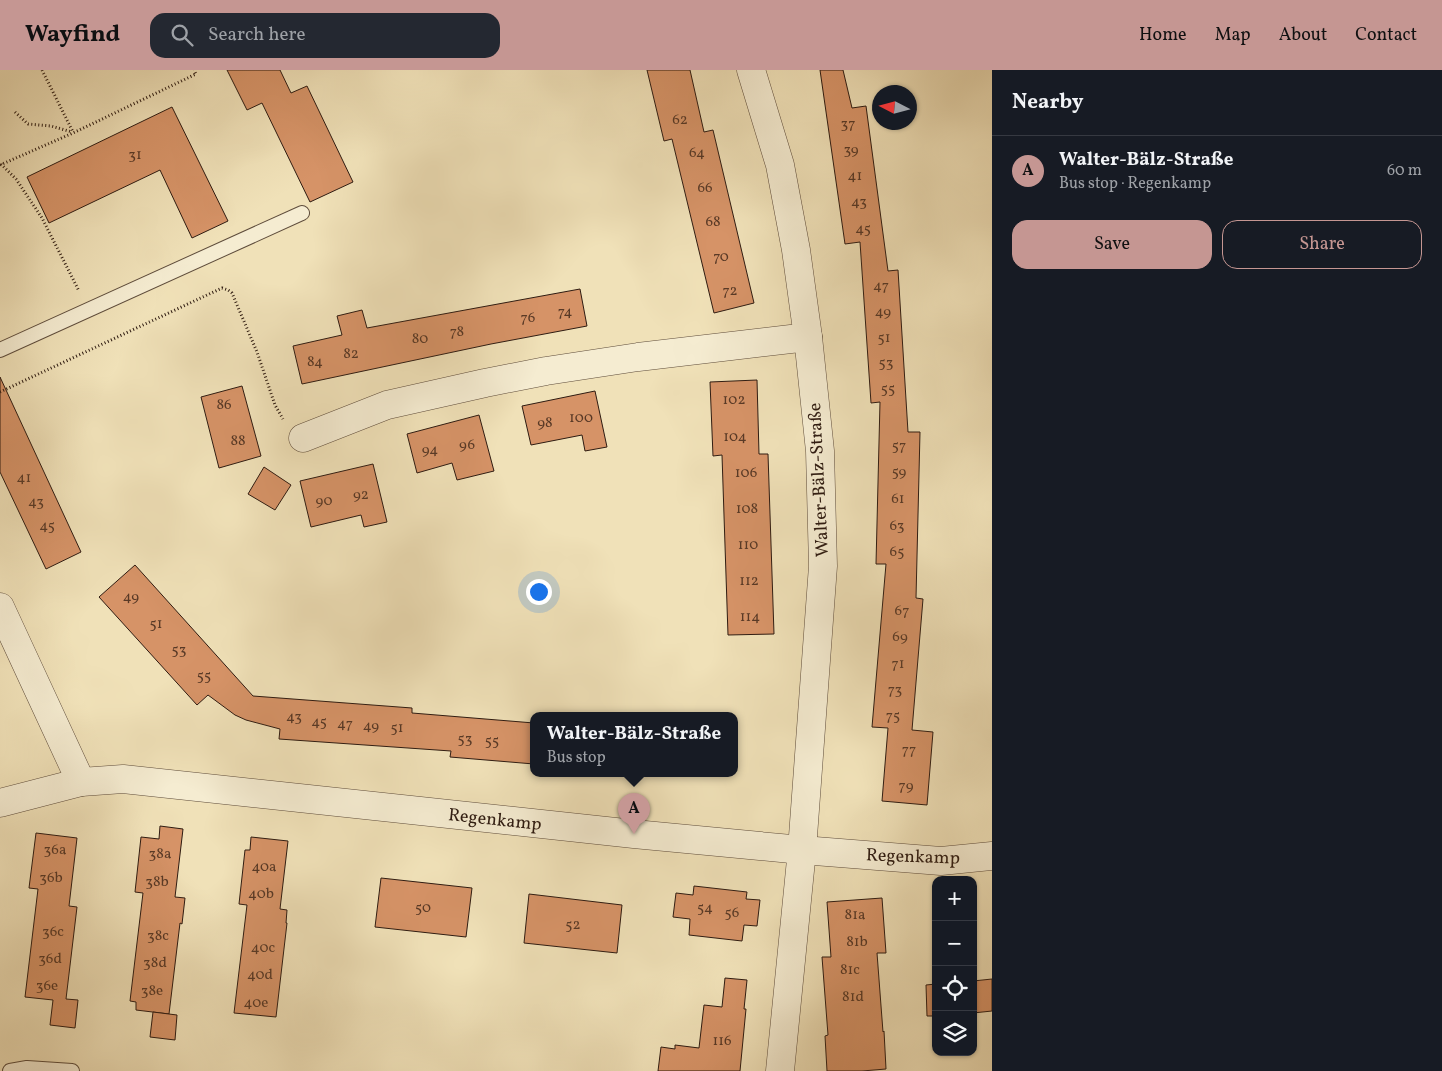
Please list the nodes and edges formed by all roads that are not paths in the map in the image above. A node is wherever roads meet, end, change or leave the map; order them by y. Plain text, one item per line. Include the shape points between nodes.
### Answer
1 (751, 70) edge
2 (302, 213) dead end
3 (808, 337) junction
4 (0, 350) edge
5 (303, 438) road end
6 (0, 607) edge
7 (81, 782) junction
8 (0, 803) edge
9 (802, 850) junction
10 (992, 856) edge
11 (10, 1071) edge
12 (72, 1071) edge
13 (780, 1071) edge

1 - 3 street, Walter-Bälz-Straße via 780,165
2 - 4 lane
3 - 5 street via 638,357 485,383 387,405
3 - 9 street, Walter-Bälz-Straße via 820,451 823,566
6 - 7 street
7 - 8 street, Regenkamp
7 - 9 street, Regenkamp via 123,779
9 - 10 street, Regenkamp via 941,861
9 - 13 street, Walter-Bälz-Straße
11 - 12 lane via 27,1068

